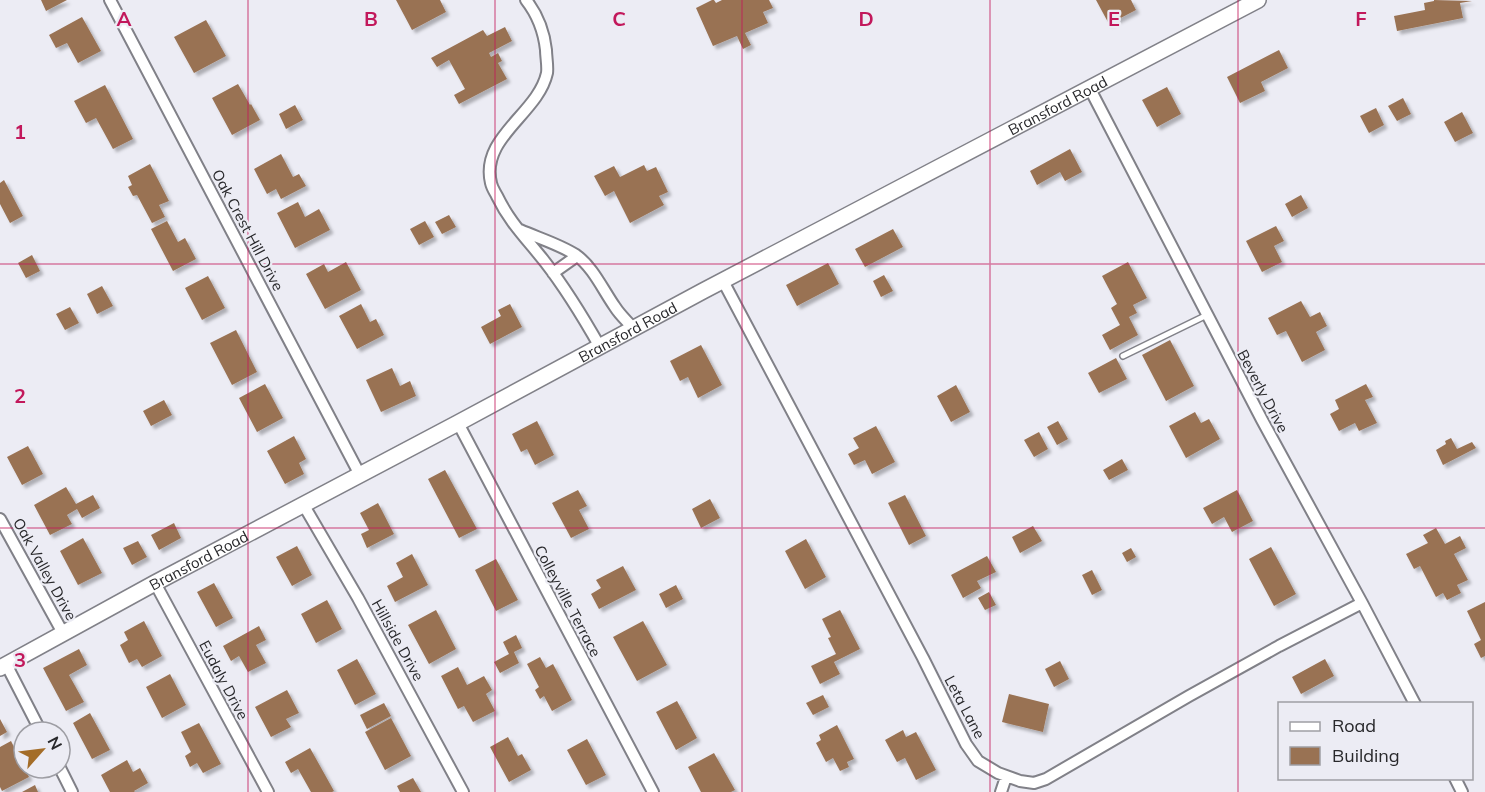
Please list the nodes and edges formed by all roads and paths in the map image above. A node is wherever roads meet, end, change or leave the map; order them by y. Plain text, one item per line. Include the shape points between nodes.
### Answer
1 (110, 0) edge
2 (526, 0) edge
3 (1258, 0) edge
4 (1090, 89) junction
5 (517, 229) junction
6 (577, 256) junction
7 (553, 273) junction
8 (723, 281) junction
9 (1207, 315) junction
10 (633, 328) junction
11 (600, 346) junction
12 (1123, 356) dead end
13 (458, 423) junction
14 (360, 475) junction
15 (303, 504) junction
16 (0, 519) edge
17 (155, 583) junction
18 (1362, 603) junction
19 (63, 633) junction
20 (3, 666) edge
21 (1414, 702) edge
22 (34, 720) edge
23 (1006, 777) junction
24 (268, 792) edge
25 (463, 792) edge
26 (653, 792) edge
27 (1001, 792) edge

1 - 14 street, Oak Crest Hill Drive
2 - 5 street via 544,35 547,72 538,94 500,140 490,164 491,184
3 - 4 street, Bransford Road
4 - 8 street, Bransford Road
4 - 9 street, Beverly Drive
5 - 6 street
5 - 7 street
6 - 7 street
6 - 10 street
7 - 11 street
8 - 10 street, Bransford Road
8 - 23 street, Leta Lane via 966,744 978,761
9 - 12 lane
9 - 18 street, Beverly Drive
10 - 11 street, Bransford Road
11 - 13 street, Bransford Road
13 - 14 street, Bransford Road
13 - 26 street, Colleyville Terrace
14 - 15 street, Bransford Road
15 - 17 street, Bransford Road
15 - 25 street, Hillside Drive
16 - 19 street, Oak Valley Drive
17 - 19 street, Bransford Road
17 - 24 street, Eudaly Drive
18 - 21 street, Beverly Drive
18 - 23 street, Leta Lane via 1046,779 1034,783
19 - 20 street, Bransford Road
20 - 22 street
23 - 27 street

